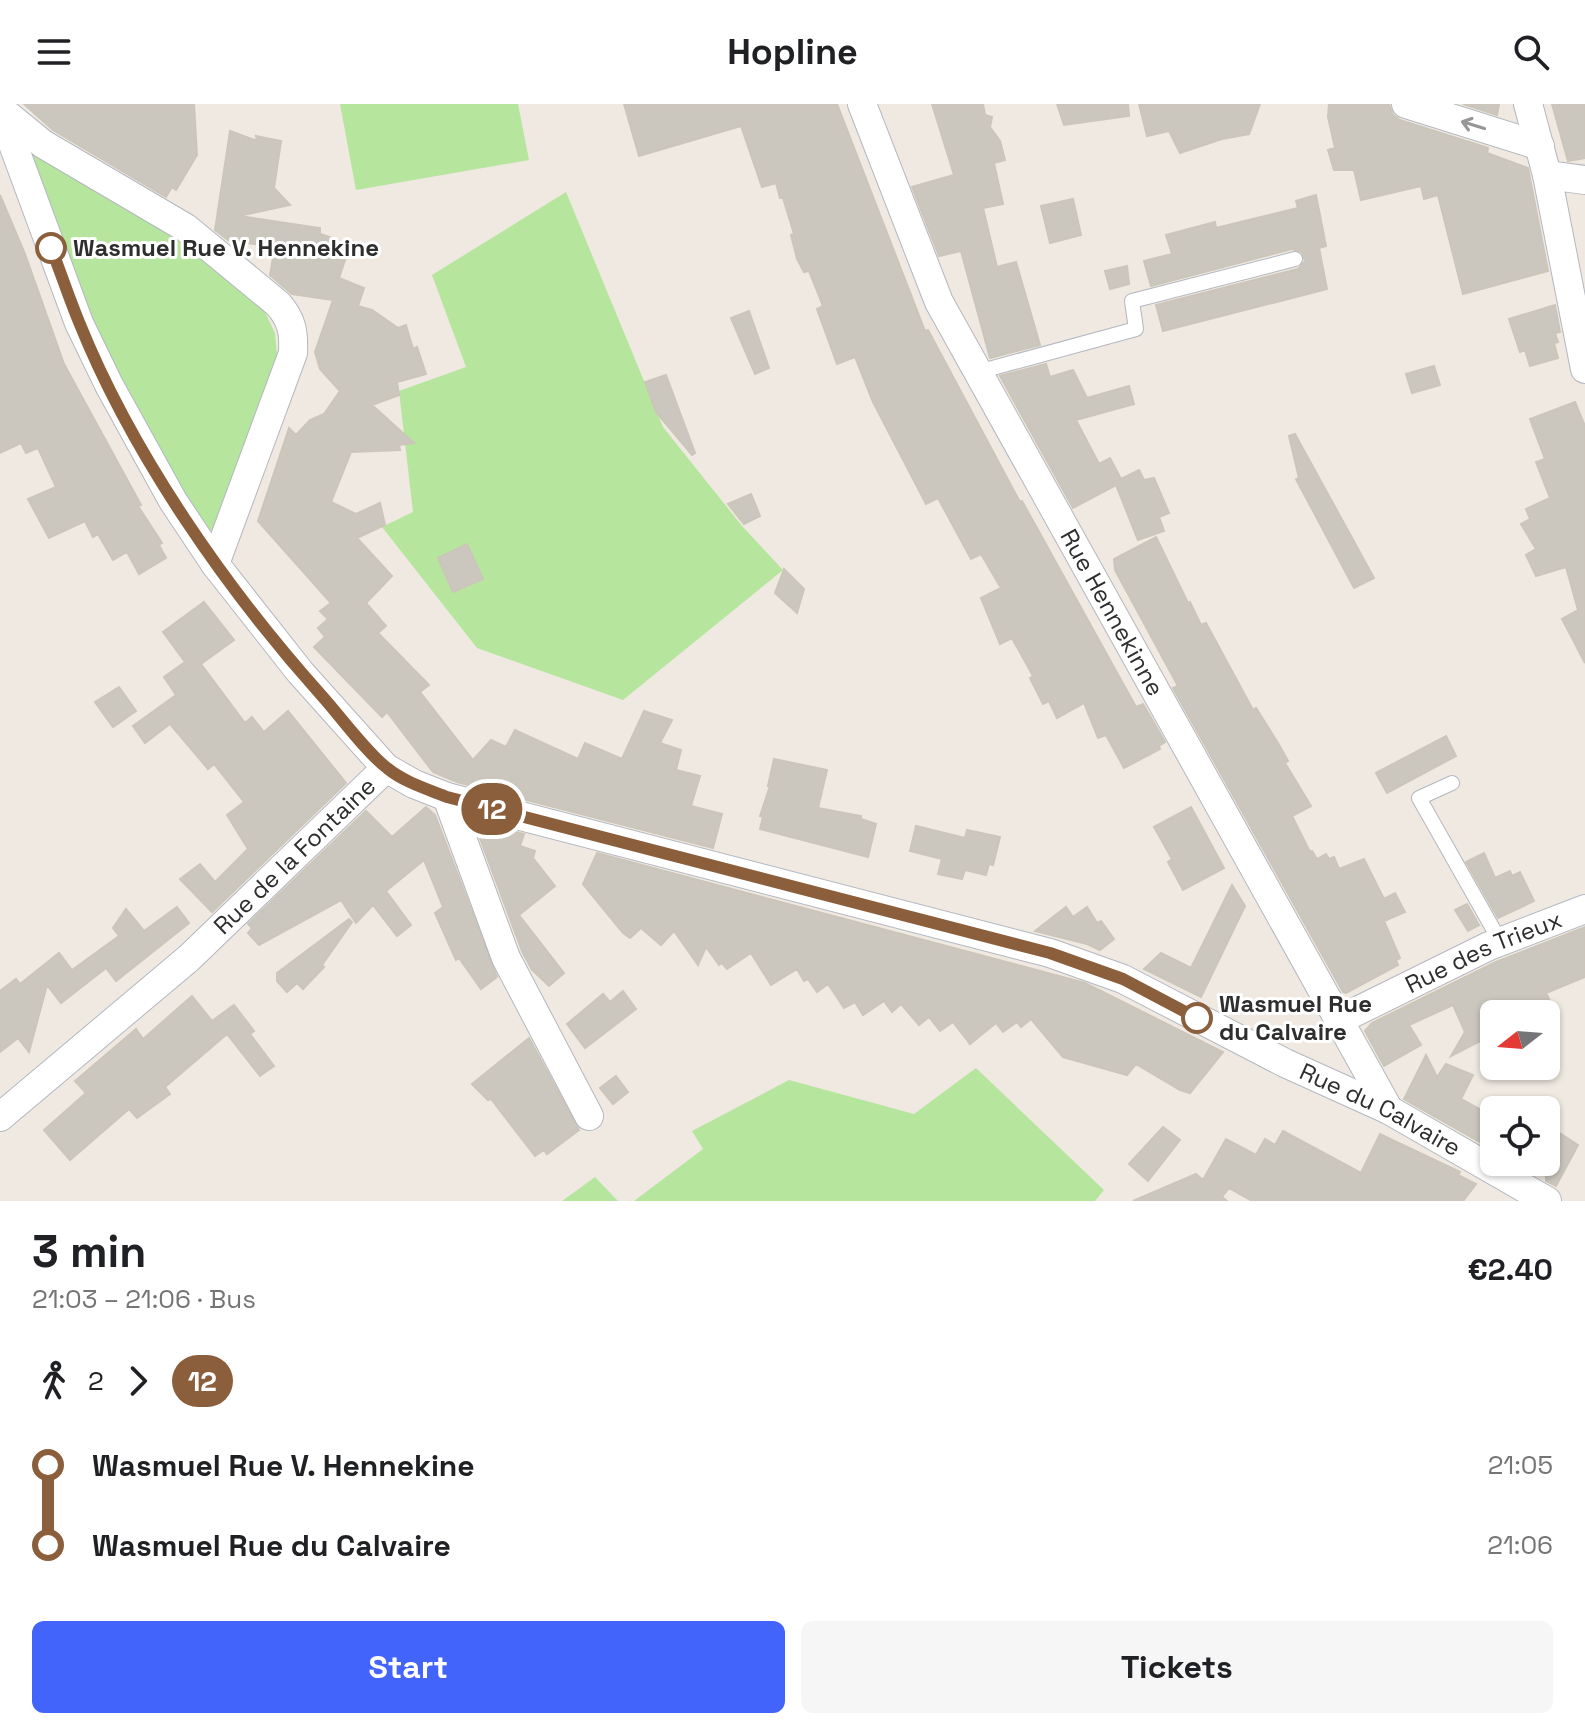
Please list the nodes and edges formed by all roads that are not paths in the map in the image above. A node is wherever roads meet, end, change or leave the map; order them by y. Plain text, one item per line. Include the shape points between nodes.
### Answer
1 (862, 104) edge
2 (1406, 104) edge
3 (1528, 104) edge
4 (0, 109) edge
5 (1540, 146) junction
6 (1547, 175) junction
7 (1585, 180) edge
8 (1295, 259) dead end
9 (1585, 369) edge
10 (978, 372) junction
11 (215, 564) junction
12 (386, 768) junction
13 (1452, 783) dead end
14 (447, 797) junction
15 (1585, 909) edge
16 (1500, 941) junction
17 (1339, 1020) junction
18 (1389, 1110) junction
19 (589, 1116) dead end
20 (0, 1117) edge
21 (1547, 1201) edge

1 - 10 street, Rue Hennekinne via 939,302
5 -> 2 street
3 - 5 street
4 - 11 street, Rue de la Fontaine via 79,323 137,439
4 - 11 street, Rue de la Fontaine via 43,144 186,228 289,317 293,353
5 - 6 street
6 - 7 street
6 - 9 street
8 - 10 lane via 1132,301 1136,329
10 - 17 street, Rue Hennekinne
11 - 12 street, Rue de la Fontaine via 300,672
12 - 14 street, Rue du Calvaire
12 - 20 street, Rue de la Fontaine via 189,958
13 - 16 lane via 1419,798
14 - 18 street, Rue du Calvaire via 1050,953 1123,979
14 - 19 street via 506,958
15 - 16 street, Rue des Trieux
16 - 17 street, Rue des Trieux
17 - 18 street, Rue Hennekinne
18 - 21 street, Rue du Calvaire

